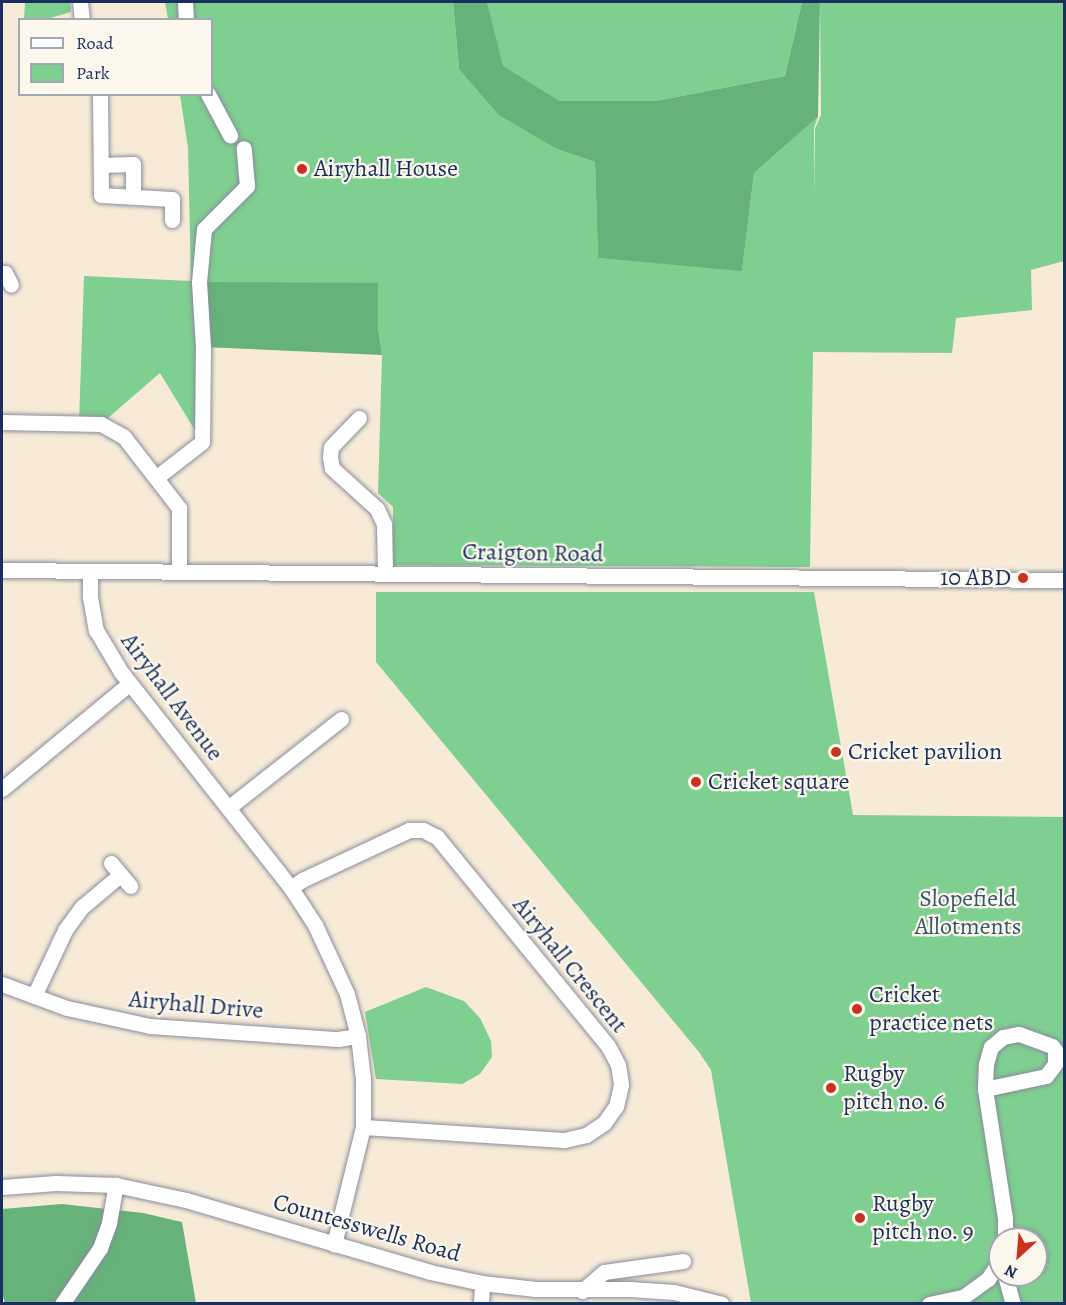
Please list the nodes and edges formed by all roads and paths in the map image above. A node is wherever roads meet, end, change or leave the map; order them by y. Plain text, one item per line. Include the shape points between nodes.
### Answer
1 (80, 2) edge
2 (185, 2) edge
3 (82, 18) edge
4 (186, 18) edge
5 (100, 96) edge
6 (209, 96) edge
7 (230, 135) dead end
8 (244, 148) dead end
9 (101, 165) junction
10 (133, 195) junction
11 (172, 220) dead end
12 (359, 418) dead end
13 (2, 422) edge
14 (156, 477) junction
15 (2, 570) edge
16 (90, 571) junction
17 (180, 572) junction
18 (385, 573) junction
19 (1065, 580) edge
20 (129, 684) junction
21 (341, 719) dead end
22 (2, 789) edge
23 (228, 808) junction
24 (120, 875) dead end
25 (291, 888) junction
26 (2, 984) edge
27 (34, 996) junction
28 (358, 1036) junction
29 (985, 1089) junction
30 (363, 1127) junction
31 (116, 1185) junction
32 (2, 1187) edge
33 (1005, 1227) edge
34 (334, 1244) junction
35 (683, 1261) dead end
36 (988, 1279) edge
37 (482, 1283) junction
38 (1008, 1287) edge
39 (582, 1291) junction
40 (62, 1304) edge
41 (481, 1304) edge
42 (722, 1304) edge
43 (929, 1304) edge
44 (1013, 1304) edge

1 - 3 street
2 - 4 street
5 - 9 street
6 - 7 street
8 - 14 street via 247,186 204,229 199,282 202,442
9 - 10 street via 101,195
9 - 10 street via 133,164
10 - 11 street via 172,199
12 - 18 street via 331,447 330,457 332,468 377,509 384,524
13 - 14 street via 101,424 124,437
14 - 17 street via 179,508
15 - 16 street, Craigton Road
16 - 17 street, Craigton Road
16 - 20 street, Airyhall Avenue via 96,630
17 - 18 street, Craigton Road
18 - 19 street, Craigton Road
20 - 22 street
20 - 23 street, Airyhall Avenue
21 - 23 street
23 - 25 street, Airyhall Avenue
24 - 27 street via 82,908 65,930
25 - 28 street, Airyhall Avenue via 334,962
25 - 30 street, Airyhall Crescent via 409,830 423,830 437,837 608,1046 618,1065 621,1085 616,1106 604,1123 586,1135 564,1140
26 - 27 street, Airyhall Drive
27 - 28 street, Airyhall Drive via 67,1008 150,1026 338,1039
28 - 30 street, Airyhall Avenue
29 - 29 street via 1046,1076 1055,1064 1055,1050 1019,1034 1003,1037 991,1047
29 - 33 street
30 - 34 street, Airyhall Avenue
31 - 32 street, Countesswells Road via 56,1183
31 - 34 street, Countesswells Road via 186,1200
31 - 40 street via 100,1248
34 - 37 street, Countesswells Road
35 - 39 street via 604,1272
36 - 43 street via 963,1297
37 - 39 street, Countesswells Road
37 - 41 street
38 - 44 street
39 - 42 street, Countesswells Road via 630,1288 674,1292

